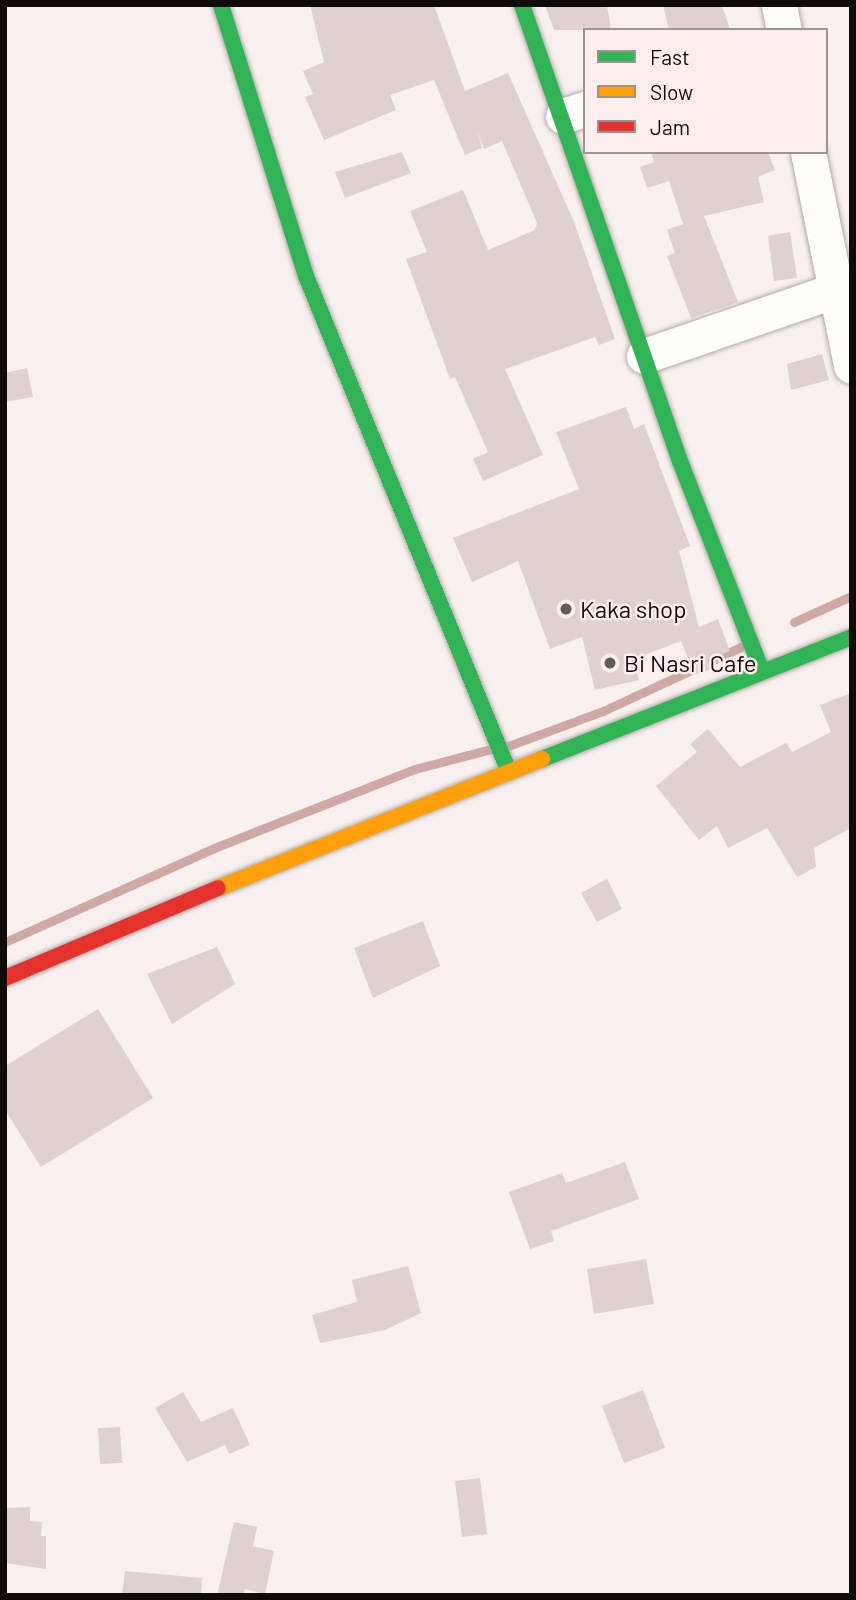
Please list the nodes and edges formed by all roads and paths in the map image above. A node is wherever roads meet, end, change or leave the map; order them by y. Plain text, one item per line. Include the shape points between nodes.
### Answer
1 (221, 5) edge
2 (522, 5) edge
3 (779, 5) edge
4 (784, 28) edge
5 (574, 113) edge
6 (583, 144) edge
7 (586, 154) edge
8 (808, 154) edge
9 (835, 290) junction
10 (644, 356) junction
11 (851, 366) edge
12 (851, 637) edge
13 (761, 669) junction
14 (509, 772) junction
15 (5, 978) edge

1 - 14 street via 306,276
2 - 5 street
3 - 4 street
5 - 6 street
7 - 10 street
8 - 9 street
9 - 10 street
9 - 11 street
10 - 13 street
12 - 13 street
13 - 14 street
14 - 15 street

